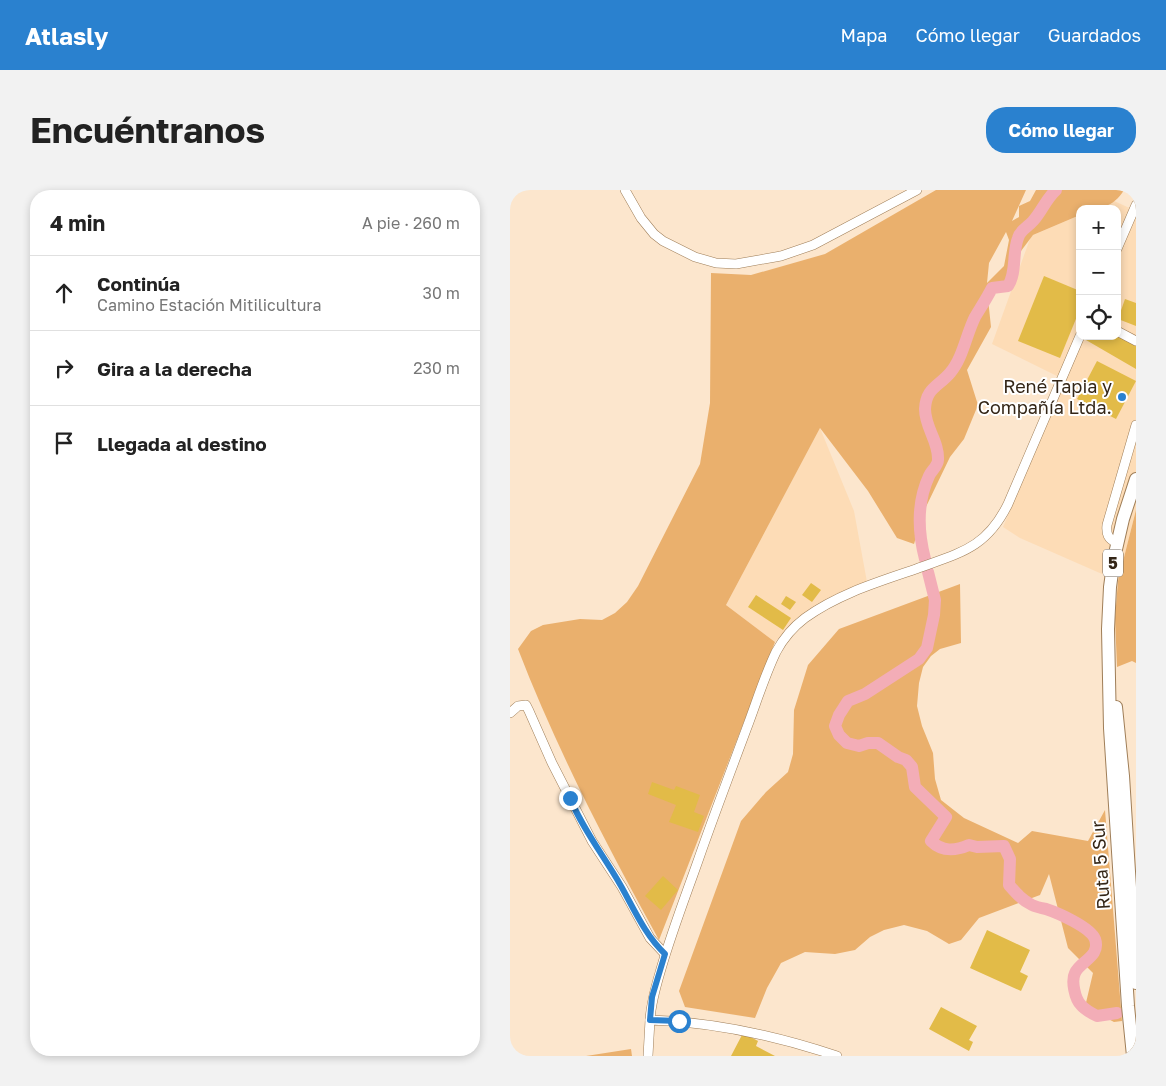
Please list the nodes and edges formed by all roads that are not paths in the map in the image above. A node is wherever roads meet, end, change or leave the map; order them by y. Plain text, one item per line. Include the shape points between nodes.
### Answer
1 (625, 190) edge
2 (917, 190) edge
3 (1136, 206) edge
4 (1121, 240) edge
5 (1121, 333) edge
6 (1078, 340) edge
7 (1136, 341) edge
8 (1136, 425) edge
9 (1136, 479) edge
10 (1117, 543) junction
11 (510, 713) edge
12 (1129, 856) edge
13 (1132, 871) edge
14 (1120, 885) junction
15 (665, 954) junction
16 (1136, 983) edge
17 (650, 1020) junction
18 (648, 1056) edge
19 (837, 1056) edge
20 (1133, 1056) edge

1 - 2 street via 641,218 663,241 695,258 736,264 781,256 813,245
3 - 4 street
5 - 7 street
6 - 15 street via 1008,504 989,532 972,547 953,557 867,587 830,604 799,623 781,644 711,822
8 - 10 street via 1107,525 1108,537
9 - 10 highway, Ruta 5 Sur / 5
10 - 12 highway, Ruta 5 Sur / 5 via 1108,608 1110,671 1118,718
11 - 15 street via 518,706 526,705 592,841 650,938
12 - 13 highway, Ruta 5 Sur / 5
12 - 14 highway, Ruta 5 Sur / 5
13 - 14 highway via 1123,877
13 - 16 highway, Ruta 5 Sur / 5
14 - 20 highway, Ruta 5 Sur / 5
15 - 17 street via 652,997
17 - 18 street
17 - 19 street via 699,1023 760,1034

